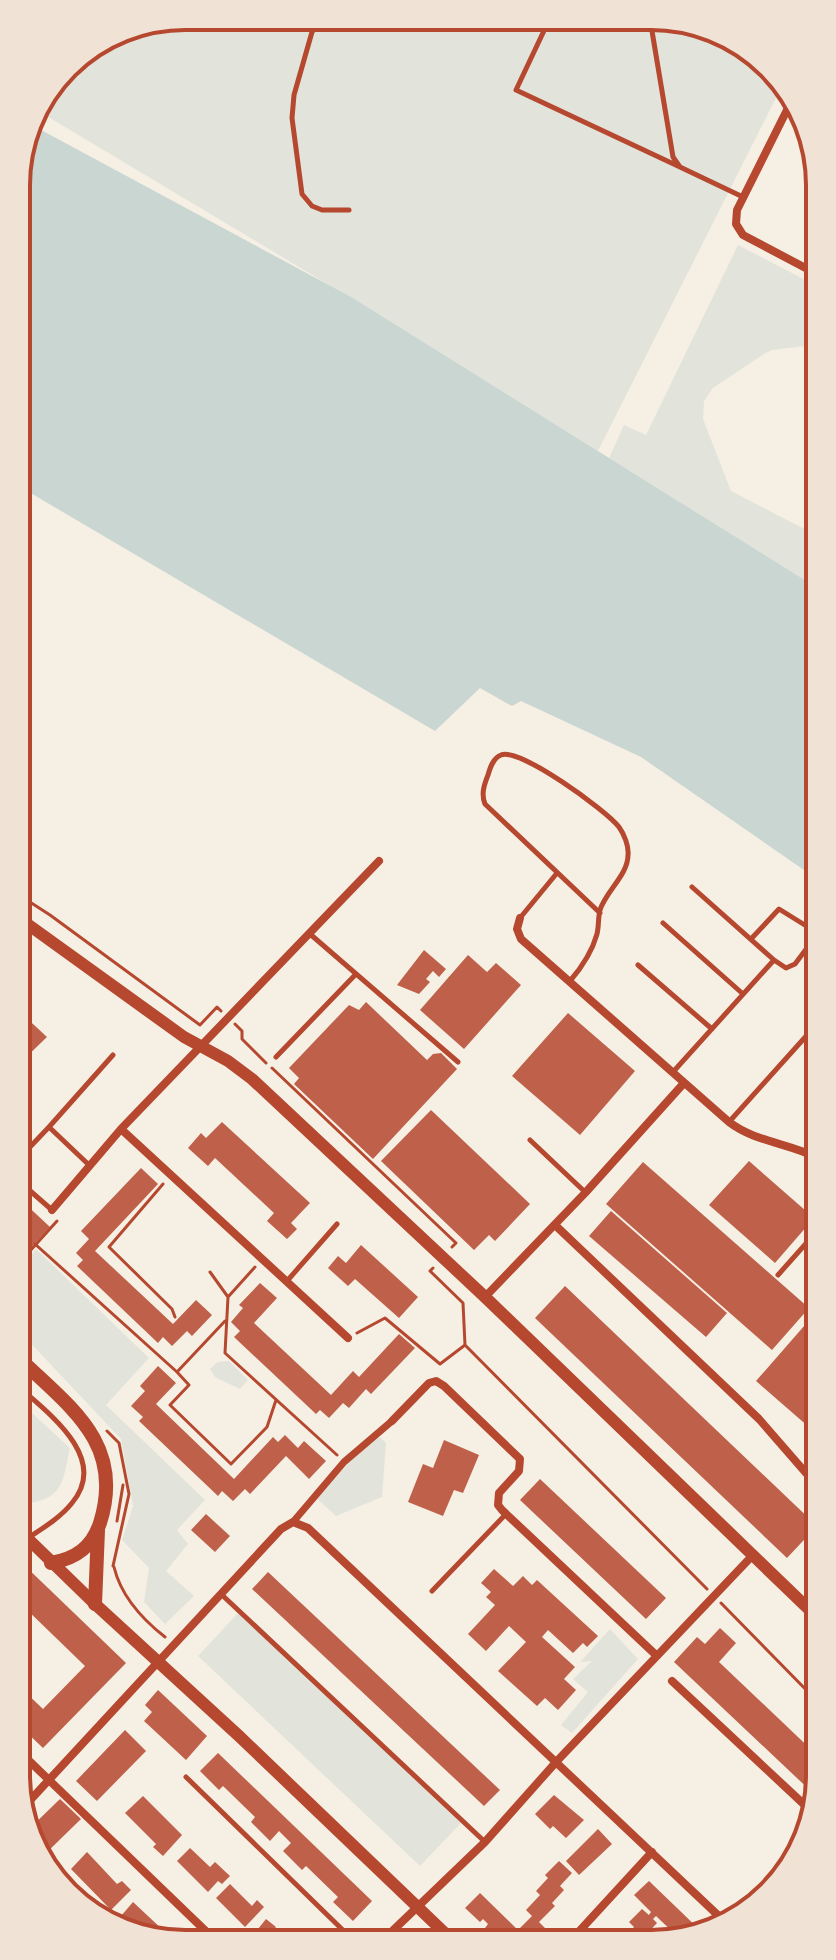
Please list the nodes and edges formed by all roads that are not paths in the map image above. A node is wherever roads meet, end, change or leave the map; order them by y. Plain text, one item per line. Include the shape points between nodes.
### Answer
1 (313, 30) edge
2 (544, 30) edge
3 (651, 30) edge
4 (786, 111) edge
5 (680, 167) junction
6 (743, 197) junction
7 (349, 210) dead end
8 (806, 268) edge
9 (379, 861) dead end
10 (557, 873) junction
11 (692, 887) dead end
12 (600, 913) junction
13 (520, 918) joint
14 (663, 923) dead end
15 (30, 926) edge
16 (806, 927) edge
17 (310, 934) junction
18 (751, 939) junction
19 (806, 948) edge
20 (774, 960) junction
21 (638, 965) dead end
22 (356, 974) junction
23 (570, 981) junction
24 (743, 994) junction
25 (712, 1029) junction
26 (806, 1036) edge
27 (203, 1047) junction
28 (113, 1055) dead end
29 (276, 1057) dead end
30 (458, 1062) dead end
31 (673, 1073) junction
32 (684, 1083) junction
33 (729, 1122) junction
34 (49, 1127) junction
35 (121, 1129) junction
36 (530, 1140) dead end
37 (30, 1147) dead end
38 (806, 1154) edge
39 (90, 1166) junction
40 (30, 1190) edge
41 (586, 1192) junction
42 (54, 1208) joint
43 (337, 1224) dead end
44 (555, 1225) junction
45 (806, 1244) edge
46 (778, 1275) dead end
47 (287, 1281) junction
48 (485, 1297) junction
49 (348, 1338) road end
50 (30, 1369) edge
51 (30, 1397) edge
52 (392, 1421) joint
53 (806, 1473) edge
54 (505, 1515) junction
55 (293, 1522) junction
56 (98, 1530) junction
57 (30, 1532) edge
58 (30, 1542) edge
59 (753, 1555) junction
60 (51, 1563) junction
61 (432, 1591) dead end
62 (221, 1594) junction
63 (95, 1604) junction
64 (806, 1606) edge
65 (657, 1656) junction
66 (156, 1661) junction
67 (672, 1681) dead end
68 (30, 1761) edge
69 (557, 1761) junction
70 (186, 1777) dead end
71 (50, 1779) junction
72 (32, 1799) edge
73 (803, 1804) edge
74 (485, 1842) junction
75 (652, 1852) junction
76 (416, 1906) junction
77 (717, 1914) edge
78 (205, 1930) edge
79 (343, 1930) edge
80 (393, 1930) edge
81 (441, 1930) edge
82 (580, 1930) edge

1 - 7 lane via 292,118 302,194 322,210
2 - 5 lane via 516,90
3 - 5 lane via 673,157
4 - 6 street
5 - 6 lane
6 - 8 street via 736,224 743,235
9 - 17 street
10 - 12 lane
10 - 12 lane via 482,798 486,779 501,755 515,755 552,776 622,832 628,862
10 - 13 lane
11 - 18 lane
12 - 23 lane via 589,954
13 - 23 street via 521,939
14 - 24 lane
15 - 27 street
16 - 18 lane via 779,909
17 - 22 lane
17 - 27 street
18 - 20 lane
19 - 20 lane via 791,967
20 - 24 lane
21 - 25 lane
22 - 29 lane
22 - 30 lane
23 - 31 street
24 - 25 lane
25 - 31 lane
26 - 33 lane
27 - 35 street
27 - 48 street via 274,1098
28 - 34 lane
31 - 32 street
32 - 33 street
32 - 41 street
33 - 38 street
34 - 37 lane
34 - 39 lane
35 - 39 street
35 - 47 street
36 - 41 lane
39 - 42 street
40 - 42 lane
41 - 44 street
43 - 47 lane
44 - 48 street
44 - 53 street via 759,1419
45 - 46 lane
47 - 49 street
48 - 59 street
50 - 56 main road via 81,1418 99,1446 106,1483
51 - 57 lane via 75,1443 84,1475 72,1503
52 - 54 street via 436,1381 520,1459 519,1471 499,1493 498,1505
52 - 55 street via 344,1462
54 - 61 lane
54 - 65 street
55 - 62 street
55 - 69 street via 308,1528
56 - 60 main road via 75,1557
56 - 63 main road
58 - 60 street
59 - 64 street
59 - 65 street
60 - 63 street
62 - 66 street
62 - 74 lane
63 - 66 street
65 - 69 street
66 - 71 street
66 - 76 street
67 - 73 street
68 - 71 street
69 - 74 street
69 - 75 street
70 - 79 lane
71 - 72 street
71 - 78 street
74 - 76 street
75 - 77 street
75 - 82 street
76 - 80 street
76 - 81 street

